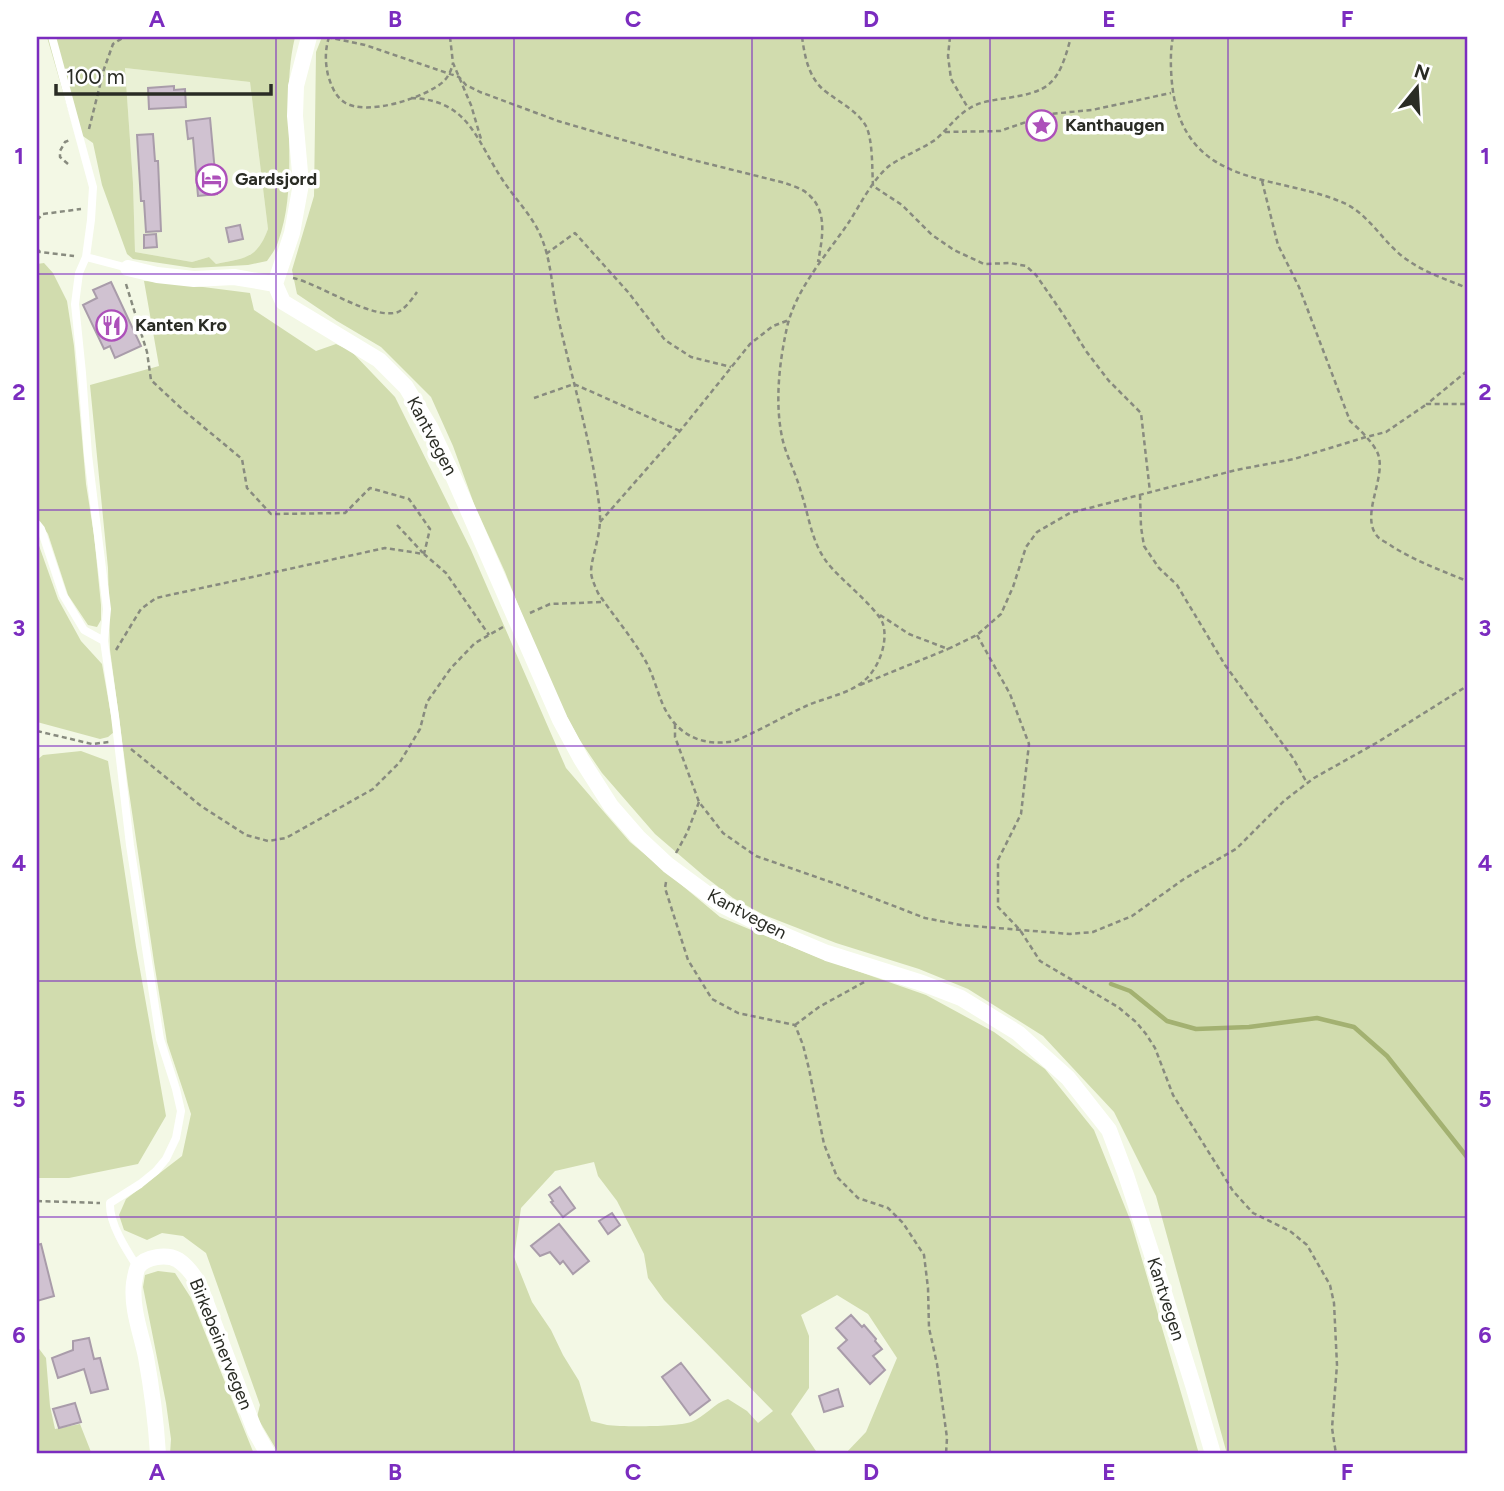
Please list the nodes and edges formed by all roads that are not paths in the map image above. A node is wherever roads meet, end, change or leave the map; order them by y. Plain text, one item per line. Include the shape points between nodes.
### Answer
1 (52, 37) edge
2 (309, 37) edge
3 (86, 257) junction
4 (125, 267) joint
5 (275, 284) junction
6 (37, 524) edge
7 (104, 641) junction
8 (138, 1268) junction
9 (158, 1454) edge
10 (268, 1454) edge
11 (1213, 1454) edge

1 - 3 lane via 93,187
2 - 5 street via 296,86 301,184 292,233
3 - 4 lane
3 - 7 lane via 75,304 107,609
4 - 5 street via 157,275 234,277
5 - 11 street, Kantvegen via 283,302 379,360 406,387 453,475 560,720 611,806 638,836 722,905 827,953 961,998 1018,1033 1068,1078 1109,1130
6 - 7 lane via 63,595 84,629
7 - 8 lane via 160,1040 181,1111 166,1159 140,1184 110,1203 125,1248
8 - 9 street via 135,1308
8 - 10 street, Birkebeinervegen via 149,1258 171,1256 192,1272

